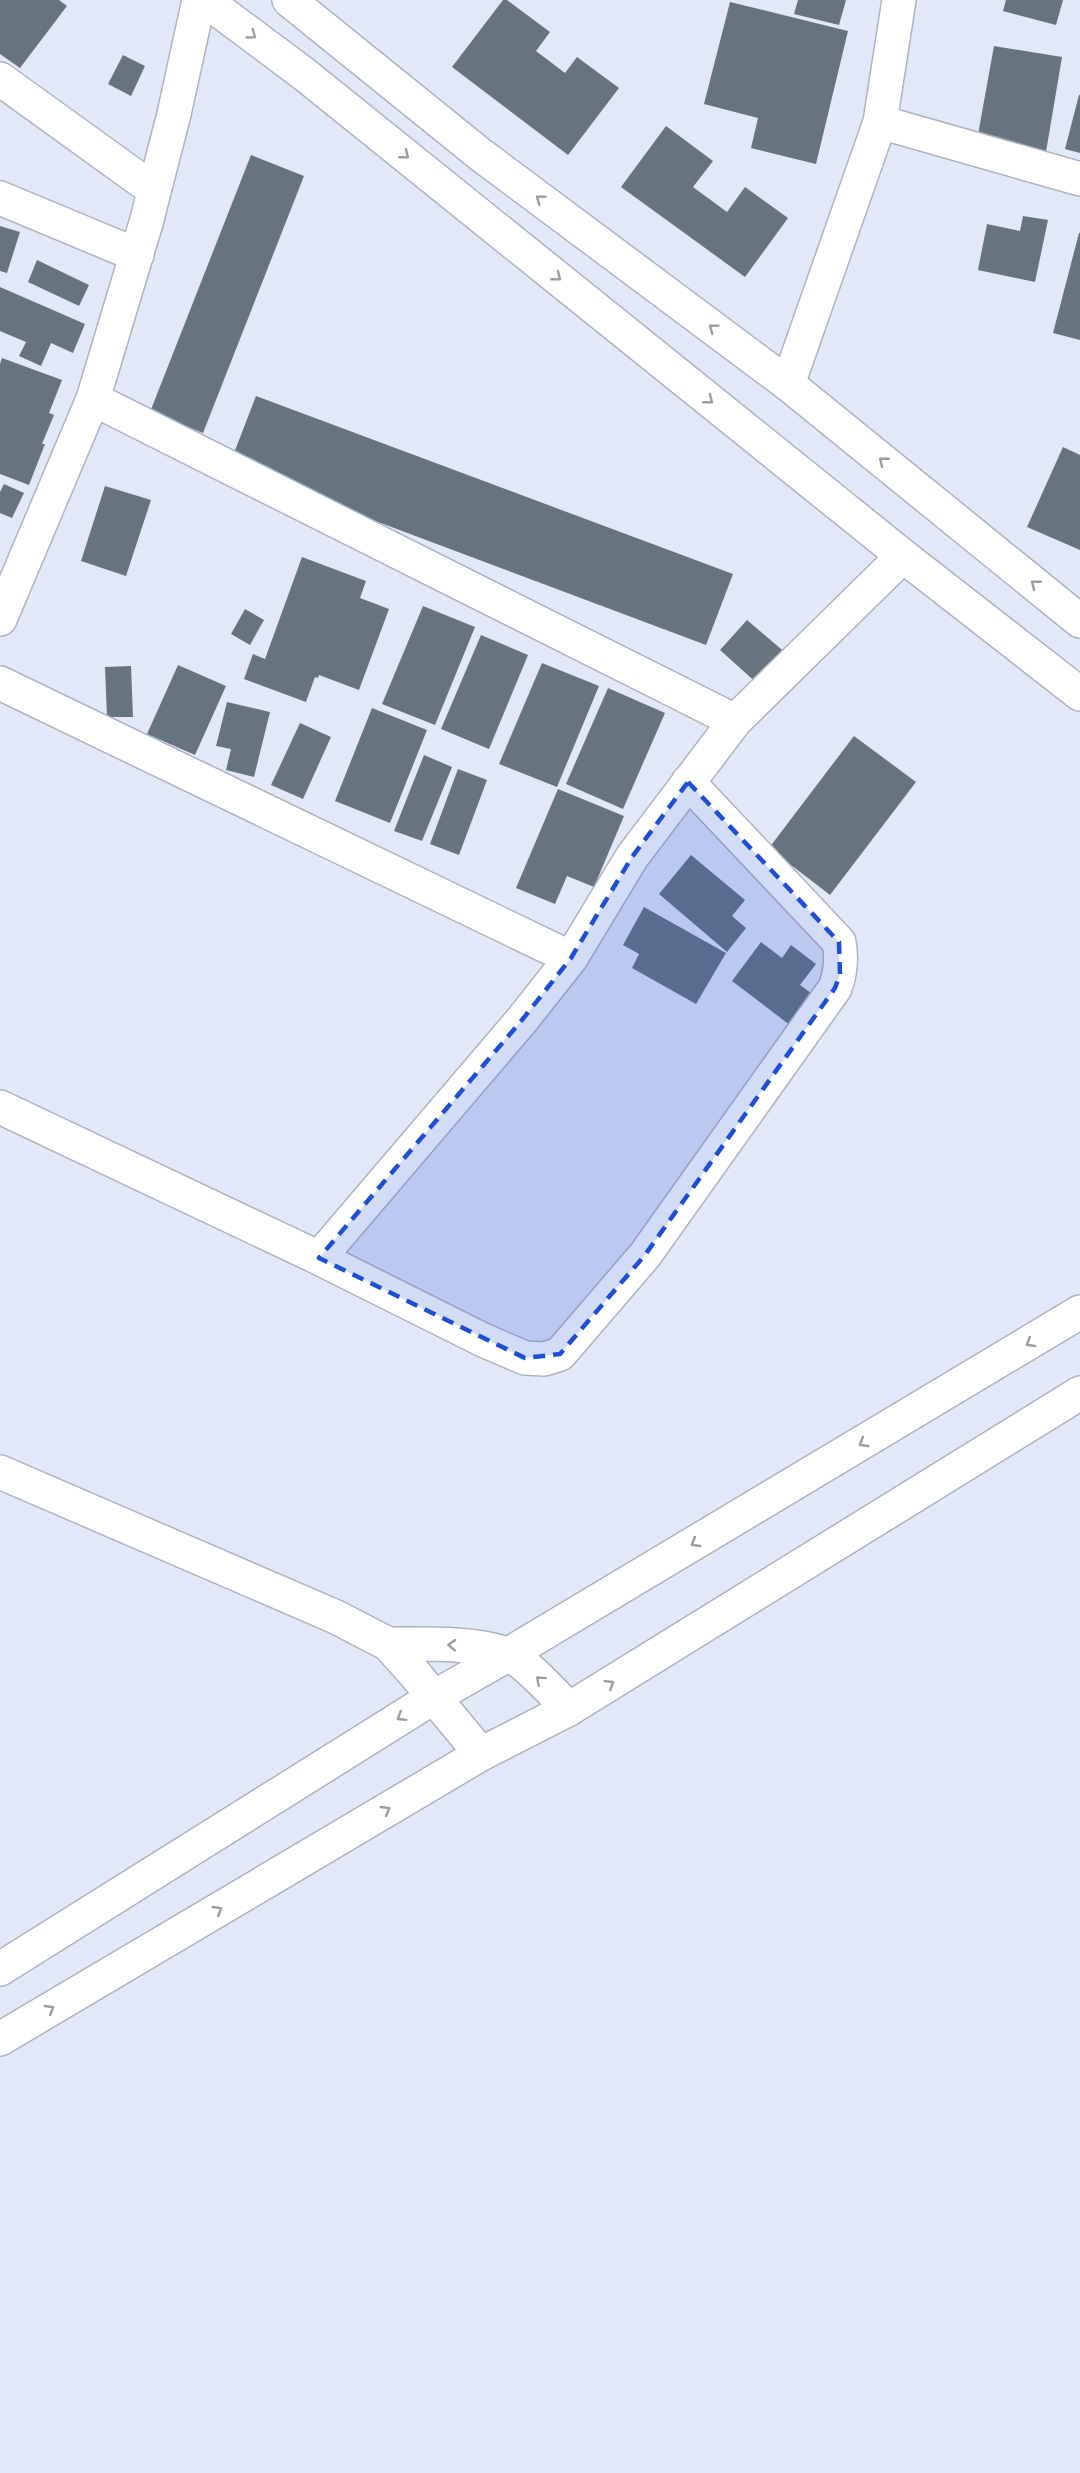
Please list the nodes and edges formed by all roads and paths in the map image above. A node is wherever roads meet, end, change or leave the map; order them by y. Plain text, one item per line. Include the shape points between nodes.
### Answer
1 (199, 0) edge
2 (205, 0) edge
3 (289, 0) edge
4 (899, 0) edge
5 (0, 79) edge
6 (880, 122) junction
7 (1080, 179) edge
8 (154, 190) junction
9 (0, 198) edge
10 (137, 255) junction
11 (788, 384) junction
12 (93, 399) junction
13 (903, 556) junction
14 (0, 619) edge
15 (1080, 621) edge
16 (0, 684) edge
17 (1080, 694) edge
18 (735, 721) junction
19 (688, 782) junction
20 (571, 958) junction
21 (0, 1107) edge
22 (319, 1258) junction
23 (1080, 1312) edge
24 (1080, 1392) edge
25 (0, 1472) edge
26 (388, 1644) junction
27 (509, 1654) junction
28 (434, 1697) junction
29 (569, 1709) junction
30 (481, 1754) junction
31 (0, 1969) edge
32 (0, 2039) edge

1 - 8 street
2 -> 13 street via 304,74
11 -> 3 street via 481,155
4 - 6 street
5 - 8 street
6 - 7 street
6 - 11 street
8 - 10 street
9 - 10 street
10 - 12 street
15 -> 11 street
12 - 14 street
12 - 18 street
13 - 17 street
13 - 18 street
16 - 20 street
18 - 19 street
19 - 20 street via 633,857
19 - 22 street via 839,942 840,974 836,988 645,1255 560,1354 544,1359 525,1358 483,1340
20 - 22 street
21 - 22 street
23 -> 27 street
29 -> 24 street
25 - 26 street via 336,1617
27 -> 26 street via 465,1646
26 - 28 street
27 - 28 street
29 -> 27 street
28 - 30 street
28 -> 31 street
29 - 30 street
32 -> 30 street

